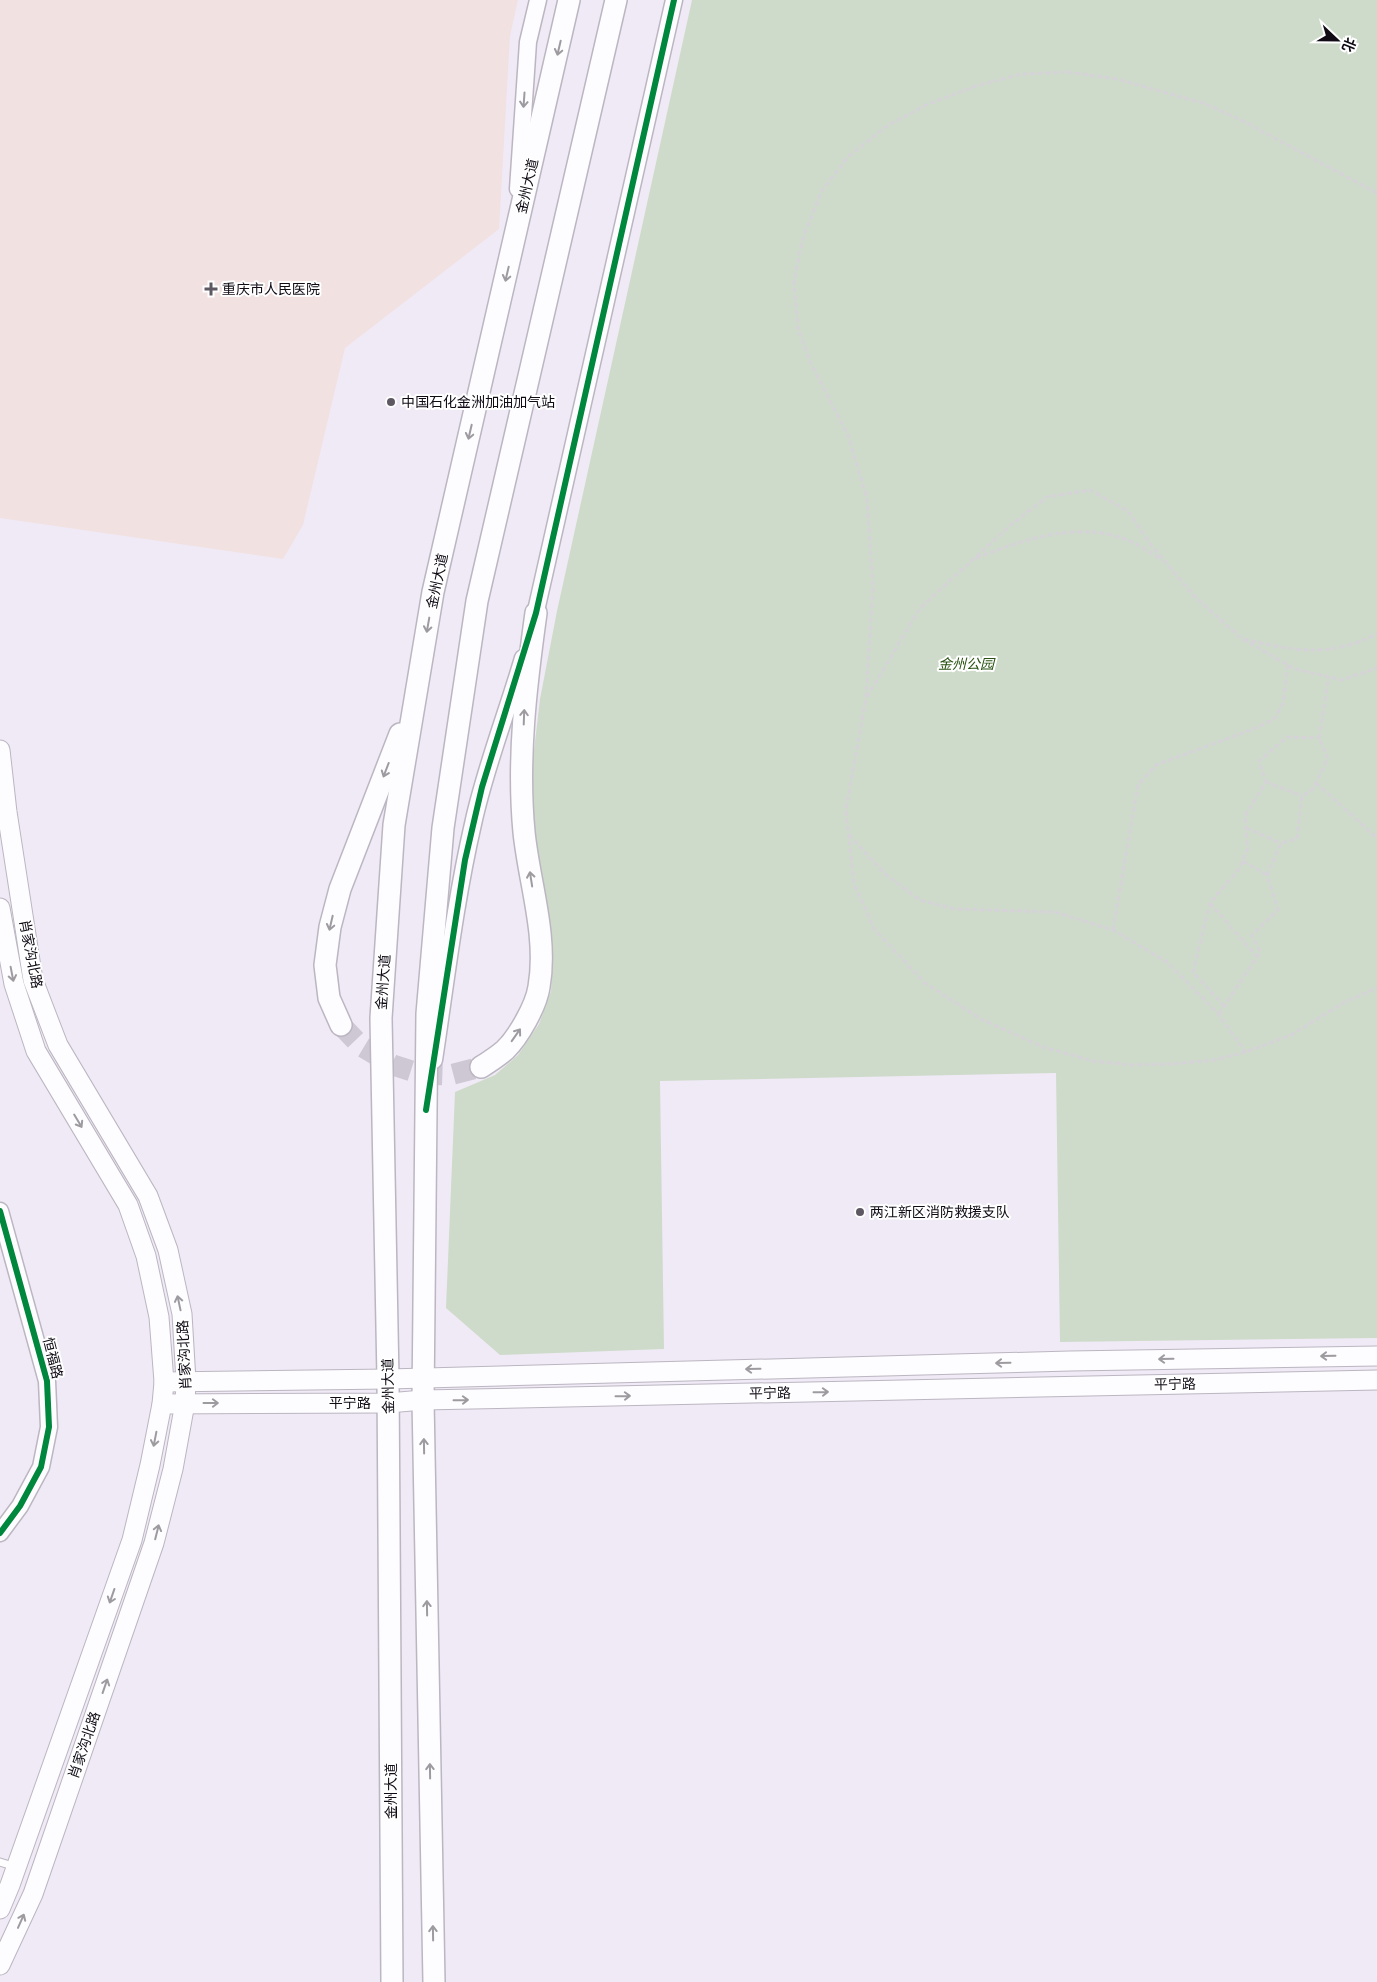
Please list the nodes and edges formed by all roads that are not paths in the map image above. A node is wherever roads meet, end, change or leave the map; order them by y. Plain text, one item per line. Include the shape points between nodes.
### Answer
1 (538, 0) edge
2 (569, 0) edge
3 (616, 0) edge
4 (674, 0) edge
5 (514, 239) junction
6 (536, 613) junction
7 (416, 692) junction
8 (0, 750) edge
9 (3, 812) edge
10 (0, 908) edge
11 (342, 1025) tunnel mouth
12 (481, 1067) tunnel mouth
13 (426, 1110) junction
14 (0, 1211) edge
15 (1377, 1356) edge
16 (424, 1377) junction
17 (388, 1379) junction
18 (1377, 1380) edge
19 (186, 1381) junction
20 (164, 1382) junction
21 (423, 1400) junction
22 (185, 1402) junction
23 (388, 1403) junction
24 (162, 1404) junction
25 (0, 1533) edge
26 (8, 1865) edge
27 (0, 1908) edge
28 (0, 1965) edge
29 (392, 1982) edge
30 (434, 1982) edge

1 -> 5 street via 528,42
2 -> 5 main road, 金州大道
3 - 13 main road via 477,601 443,828 427,1014
4 - 6 street
5 -> 7 main road, 金州大道 via 434,592
12 -> 6 main road via 506,1049 528,1018 539,987 541,949 524,832 522,774 525,696
6 - 13 street via 482,787 465,860
7 -> 11 main road via 340,889 330,927 325,965 329,998
7 - 17 main road, 金州大道 via 394,825 381,1018
8 - 9 main road, 肖家沟北路
19 -> 9 main road, 肖家沟北路 via 182,1314 168,1250 148,1196 58,1044 33,980
10 -> 20 main road, 肖家沟北路 via 14,984 36,1051 128,1206 146,1256 159,1317
13 - 16 main road
14 - 25 street, 恒福路 via 47,1380 49,1427 41,1467 20,1506
15 -> 16 main road, 平宁路
16 - 17 main road, 平宁路
16 - 21 main road
17 - 19 main road, 平宁路
17 - 23 main road, 金州大道
21 -> 18 main road, 平宁路
19 - 20 main road, 平宁路
19 - 22 main road, 肖家沟北路
20 - 24 main road, 肖家沟北路
21 - 23 main road, 平宁路
30 -> 21 main road
22 -> 23 main road, 平宁路
22 - 24 main road, 平宁路
28 -> 22 main road, 肖家沟北路 via 33,1894 154,1543 173,1469
23 - 29 main road, 金州大道
24 -> 26 main road, 肖家沟北路 via 132,1540
26 - 27 main road, 肖家沟北路

